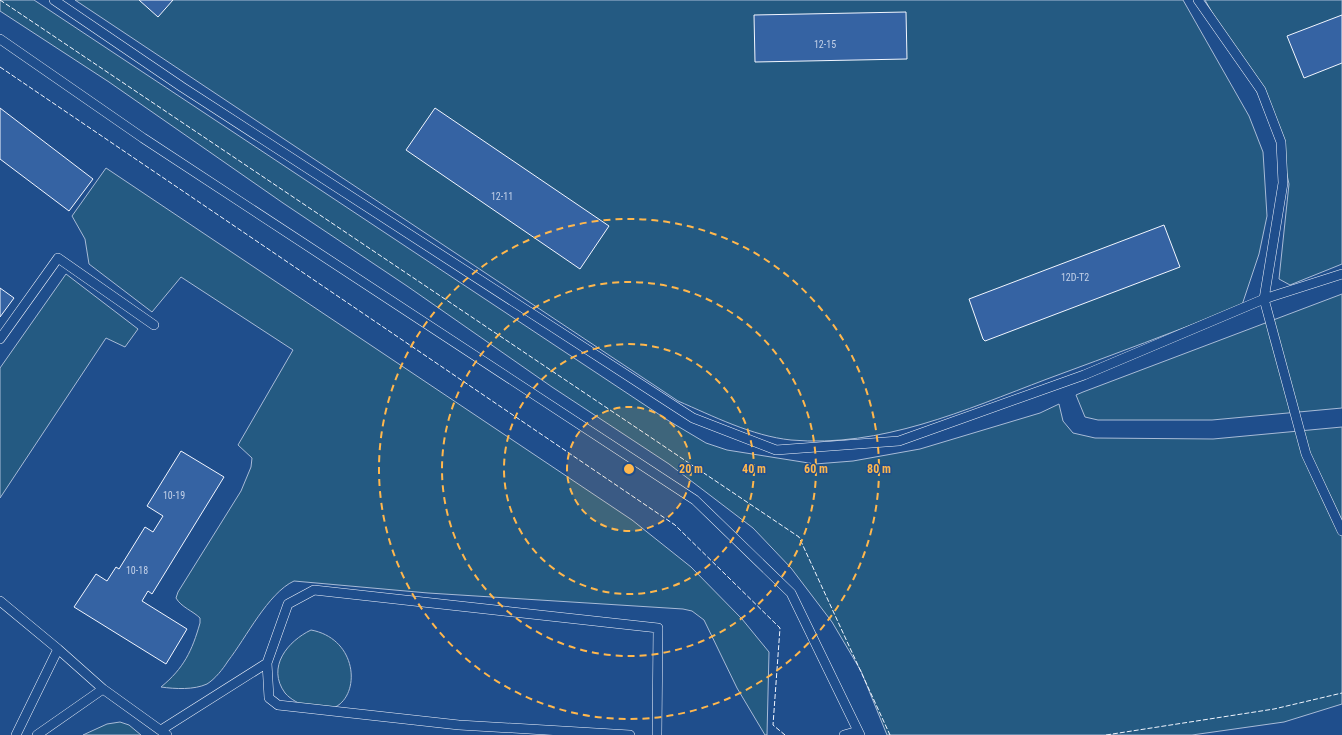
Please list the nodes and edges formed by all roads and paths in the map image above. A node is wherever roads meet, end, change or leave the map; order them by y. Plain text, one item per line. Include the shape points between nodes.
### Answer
1 (54, 0) edge
2 (1198, 0) edge
3 (0, 39) edge
4 (1342, 274) edge
5 (1264, 299) junction
6 (154, 325) dead end
7 (0, 339) edge
8 (1342, 531) edge
9 (0, 601) edge
10 (58, 649) junction
11 (267, 663) junction
12 (103, 689) junction
13 (164, 732) edge
14 (859, 733) edge
15 (16, 735) edge
16 (37, 735) edge
17 (630, 735) edge
18 (657, 735) edge
19 (844, 735) edge

1 - 5 lane via 182,87 693,418 776,450 899,441 1084,374
2 - 5 lane via 1262,90 1281,142 1283,183
3 - 14 lane via 143,138 695,500 791,593
4 - 5 lane
5 - 8 lane via 1306,454
6 - 7 lane via 58,258
9 - 10 lane
10 - 12 lane
10 - 15 lane
11 - 13 lane
11 - 17 lane via 269,698 278,705 460,725
11 - 18 lane via 288,604 314,590 658,628
12 - 13 lane
12 - 16 lane
14 - 19 lane

